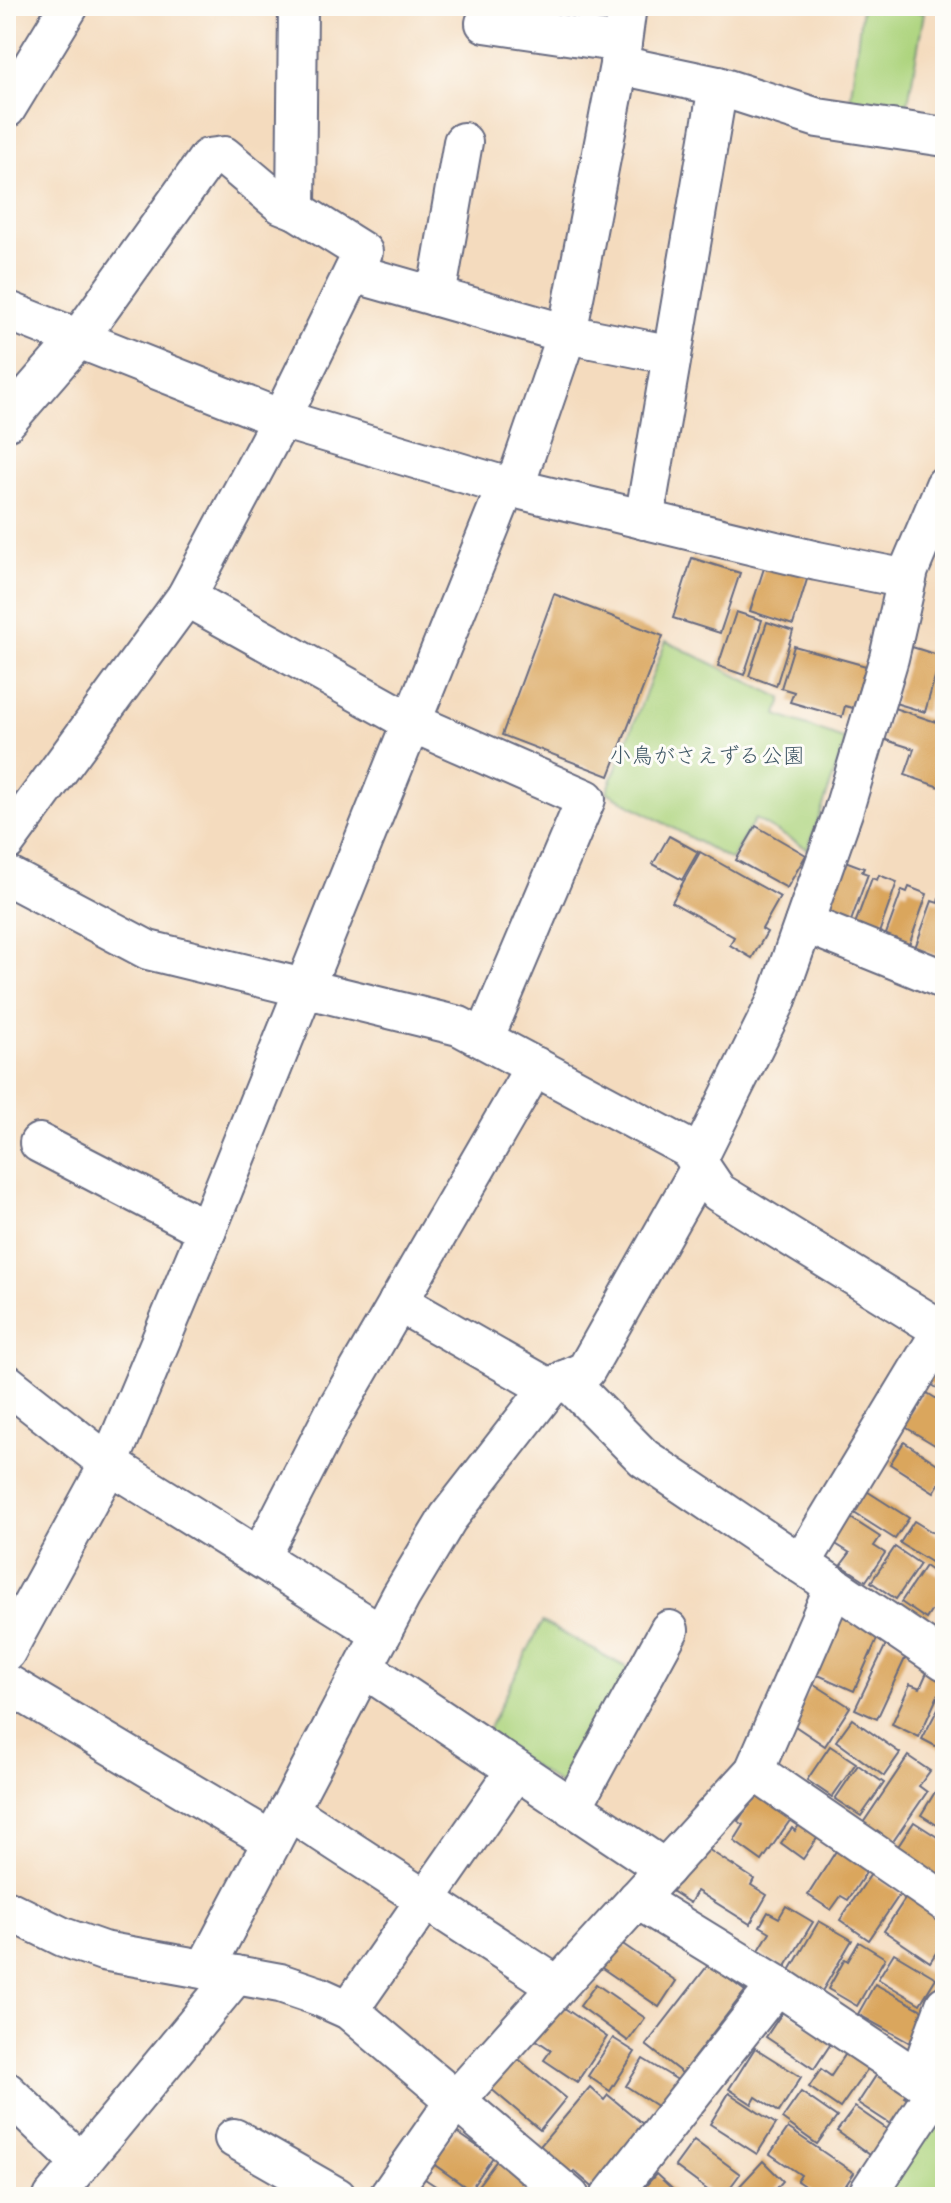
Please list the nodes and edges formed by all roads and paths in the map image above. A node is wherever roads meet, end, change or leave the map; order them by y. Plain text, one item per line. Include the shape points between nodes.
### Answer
1 (69, 6) edge
2 (298, 6) edge
3 (627, 6) edge
4 (485, 23) dead end
5 (620, 54) junction
6 (718, 86) junction
7 (6, 109) edge
8 (945, 137) edge
9 (463, 142) dead end
10 (296, 210) junction
11 (353, 273) junction
12 (436, 297) junction
13 (6, 310) edge
14 (567, 334) junction
15 (79, 338) junction
16 (672, 355) junction
17 (281, 419) junction
18 (6, 422) edge
19 (945, 485) edge
20 (509, 487) junction
21 (644, 520) junction
22 (945, 557) edge
23 (908, 574) junction
24 (186, 597) junction
25 (411, 722) junction
26 (6, 842) edge
27 (6, 875) edge
28 (804, 923) junction
29 (945, 980) edge
30 (304, 988) junction
31 (484, 1039) junction
32 (535, 1066) junction
33 (39, 1143) dead end
34 (699, 1163) junction
35 (207, 1230) junction
36 (398, 1302) junction
37 (944, 1331) edge
38 (6, 1383) edge
39 (557, 1384) junction
40 (109, 1464) junction
41 (260, 1557) junction
42 (801, 1564) junction
43 (834, 1587) junction
44 (669, 1630) dead end
45 (382, 1634) junction
46 (6, 1652) edge
47 (945, 1661) edge
48 (364, 1668) junction
49 (6, 1683) edge
50 (516, 1770) junction
51 (754, 1771) junction
52 (572, 1808) junction
53 (280, 1826) junction
54 (665, 1869) junction
55 (426, 1899) junction
56 (637, 1899) junction
57 (945, 1902) edge
58 (6, 1909) edge
59 (220, 1972) junction
60 (777, 1985) junction
61 (558, 1986) junction
62 (945, 2005) edge
63 (349, 2010) junction
64 (933, 2087) edge
65 (6, 2091) edge
66 (455, 2101) junction
67 (234, 2138) dead end
68 (81, 2163) junction
69 (557, 2192) edge
70 (53, 2197) edge
71 (337, 2197) edge
72 (388, 2197) edge
73 (610, 2197) edge
74 (866, 2197) edge

1 - 7 street
2 - 10 street
3 - 5 street
4 - 5 street
5 - 6 street
5 - 14 street
6 - 8 street via 818,118
6 - 16 street
9 - 12 street
10 - 11 street via 363,252
10 - 15 street via 281,204 224,156 208,158
11 - 12 street
11 - 17 street
12 - 14 street
13 - 15 street
14 - 16 street
14 - 20 street via 520,471
15 - 17 street
15 - 18 street
16 - 21 street
17 - 20 street
17 - 24 street
19 - 23 street
20 - 21 street
20 - 25 street
21 - 23 street via 817,561
22 - 23 street
23 - 28 street via 889,658
24 - 25 street
24 - 26 street
25 - 30 street
25 - 31 street via 586,799
27 - 30 street via 148,950
28 - 29 street
28 - 34 street via 776,1002
30 - 31 street via 459,1026
30 - 35 street
31 - 32 street
32 - 34 street via 689,1149
32 - 36 street
33 - 35 street
34 - 37 street via 718,1192
34 - 39 street via 586,1370
35 - 40 street
36 - 39 street
36 - 41 street
37 - 42 street
38 - 40 street
39 - 42 street via 644,1458
39 - 45 street via 448,1518
40 - 41 street
40 - 46 street
41 - 45 street
42 - 43 street
43 - 47 street
43 - 51 street
44 - 52 street
45 - 48 street
48 - 50 street
48 - 53 street
49 - 53 street
50 - 52 street
50 - 55 street
51 - 54 street
51 - 57 street
52 - 54 street
53 - 55 street
53 - 59 street
54 - 56 street
55 - 61 street
55 - 63 street
56 - 60 street
56 - 61 street
58 - 59 street via 103,1951
59 - 63 street via 280,1983
59 - 68 street
60 - 64 street
60 - 73 street
61 - 66 street
62 - 64 street
63 - 66 street
64 - 74 street
65 - 68 street
66 - 69 street
66 - 72 street
67 - 71 street
68 - 70 street

